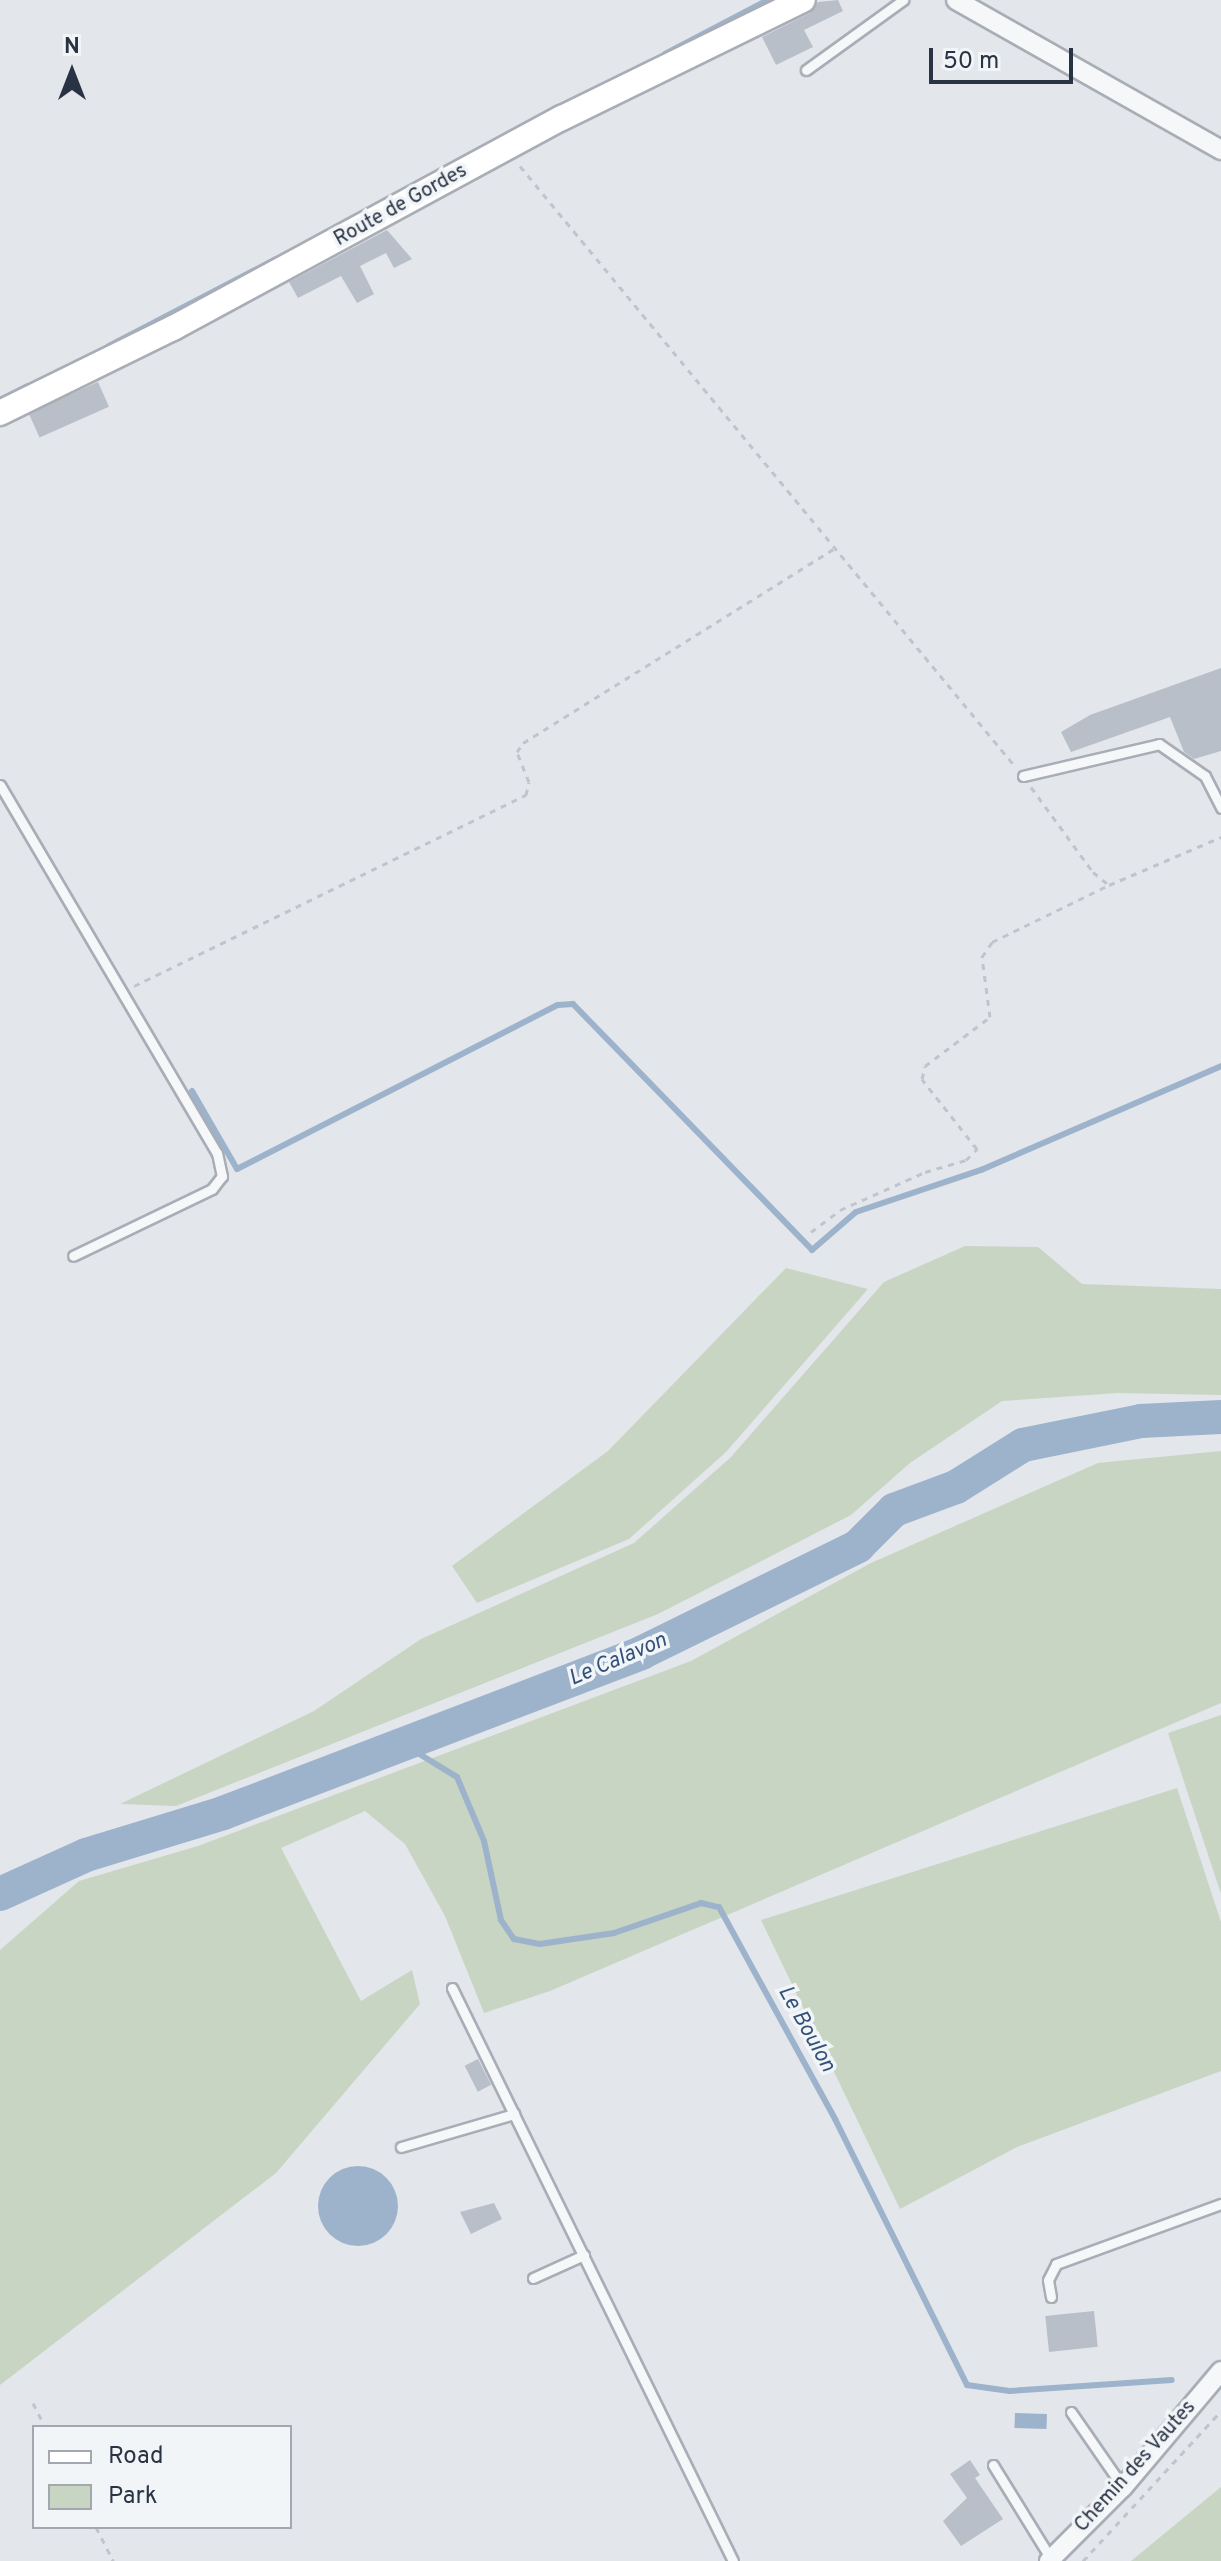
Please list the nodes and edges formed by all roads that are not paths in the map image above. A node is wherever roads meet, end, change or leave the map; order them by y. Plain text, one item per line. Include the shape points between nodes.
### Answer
1 (803, 0) edge
2 (903, 0) edge
3 (956, 0) edge
4 (806, 70) dead end
5 (1221, 150) edge
6 (0, 413) edge
7 (1023, 776) road end
8 (0, 785) edge
9 (1221, 808) edge
10 (73, 1256) dead end
11 (452, 1988) dead end
12 (514, 2114) junction
13 (401, 2147) dead end
14 (1221, 2204) edge
15 (584, 2255) junction
16 (533, 2278) dead end
17 (1051, 2297) dead end
18 (1221, 2371) edge
19 (1071, 2412) dead end
20 (993, 2465) dead end
21 (1123, 2487) junction
22 (1050, 2560) edge
23 (733, 2561) edge

1 - 6 street, Route de Gordes
2 - 4 lane
3 - 5 street
7 - 9 lane via 1159,744 1205,776
8 - 10 lane via 217,1153 222,1176 212,1189
11 - 12 lane
12 - 13 lane
12 - 15 lane
14 - 17 lane via 1056,2264 1048,2280
15 - 16 lane
15 - 23 lane
18 - 21 street, Chemin des Vautes
19 - 21 lane
20 - 22 lane
21 - 22 street, Chemin des Vautes

